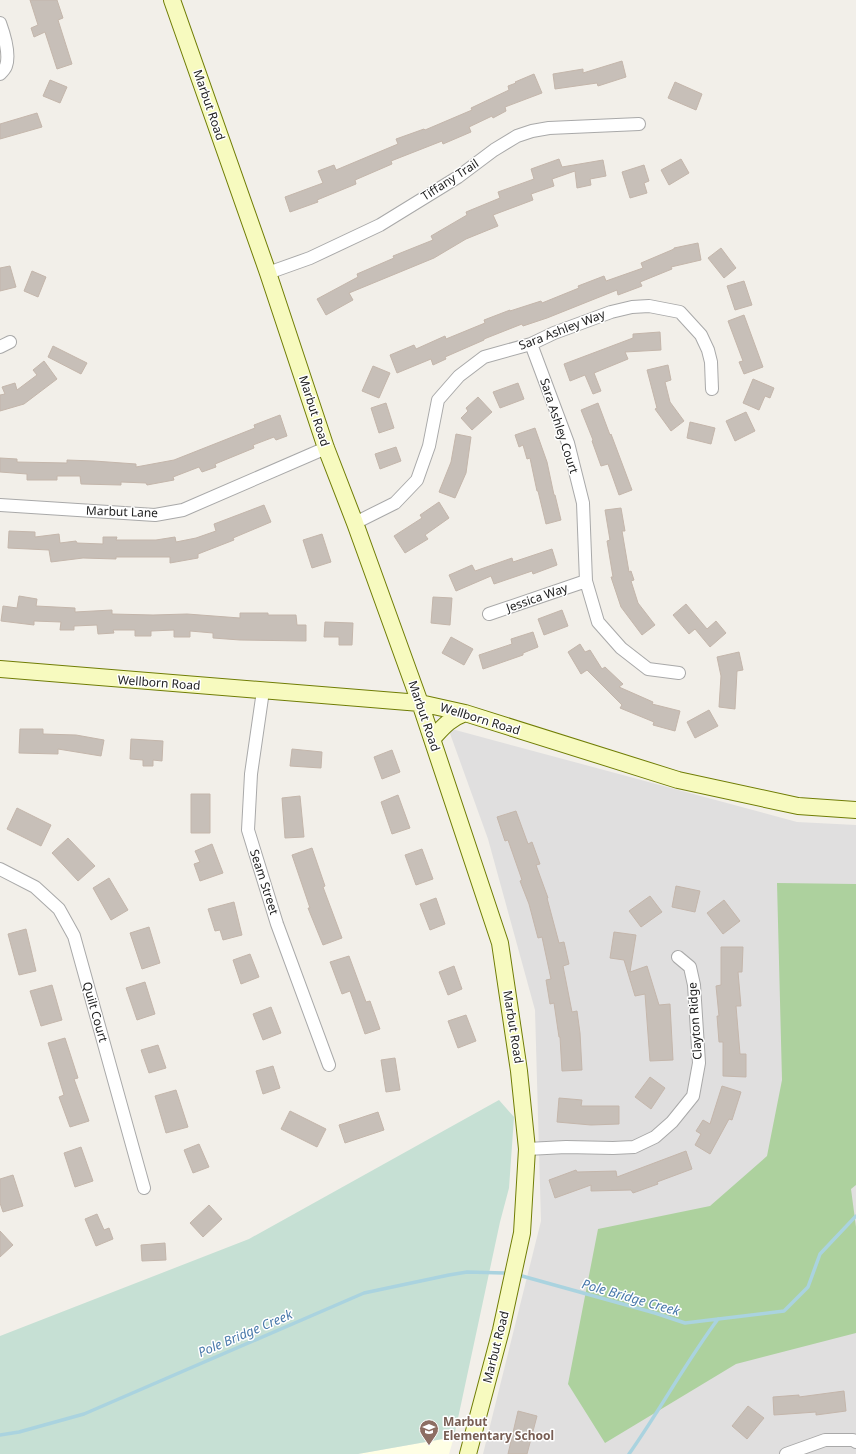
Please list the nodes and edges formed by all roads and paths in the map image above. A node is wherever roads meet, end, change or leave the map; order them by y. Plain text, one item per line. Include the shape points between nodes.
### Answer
1 (172, 0) edge
2 (0, 23) edge
3 (0, 74) edge
4 (640, 124) dead end
5 (268, 273) junction
6 (531, 344) junction
7 (712, 390) dead end
8 (326, 448) junction
9 (0, 505) edge
10 (355, 523) junction
11 (586, 581) junction
12 (489, 614) dead end
13 (0, 669) edge
14 (679, 673) dead end
15 (263, 691) junction
16 (420, 703) junction
17 (465, 713) junction
18 (432, 739) junction
19 (856, 810) edge
20 (0, 869) edge
21 (678, 957) dead end
22 (329, 1065) dead end
23 (527, 1149) junction
24 (144, 1188) dead end
25 (856, 1442) edge
26 (468, 1454) edge
27 (786, 1454) edge

1 - 5 street, Marbut Road
2 - 3 street via 7,52 6,65
4 - 5 street, Tiffany Trail via 549,128 517,136 380,225 310,258
5 - 8 street, Marbut Road
6 - 7 street, Sara Ashley Way via 611,312 632,307 649,306 680,312 701,335 708,350
6 - 10 street, Sara Ashley Way via 484,357 459,376 438,400 429,446 417,480 395,503
6 - 11 street, Sara Ashley Court via 568,443 583,503
8 - 9 street, Marbut Lane via 183,510 155,515
8 - 10 street, Marbut Road
10 - 16 street, Marbut Road
11 - 12 street, Jessica Way
11 - 14 street, Sara Ashley Court via 598,622 621,648 648,668
13 - 15 street, Wellborn Road
15 - 16 street, Wellborn Road
15 - 22 street, Seam Street via 251,774 248,830 277,924
16 - 17 street, Wellborn Road
16 - 18 street, Marbut Road
17 - 18 street via 447,722
17 - 19 street, Wellborn Road via 678,780 798,806
18 - 23 street, Marbut Road via 500,943 519,1071
20 - 24 street, Quilt Court via 35,886 59,909 74,936
21 - 23 street, Clayton Ridge via 690,967 694,985 699,1063 693,1096 672,1122 655,1137 634,1146
23 - 26 street, Marbut Road via 522,1233 501,1330
25 - 27 street via 825,1440

